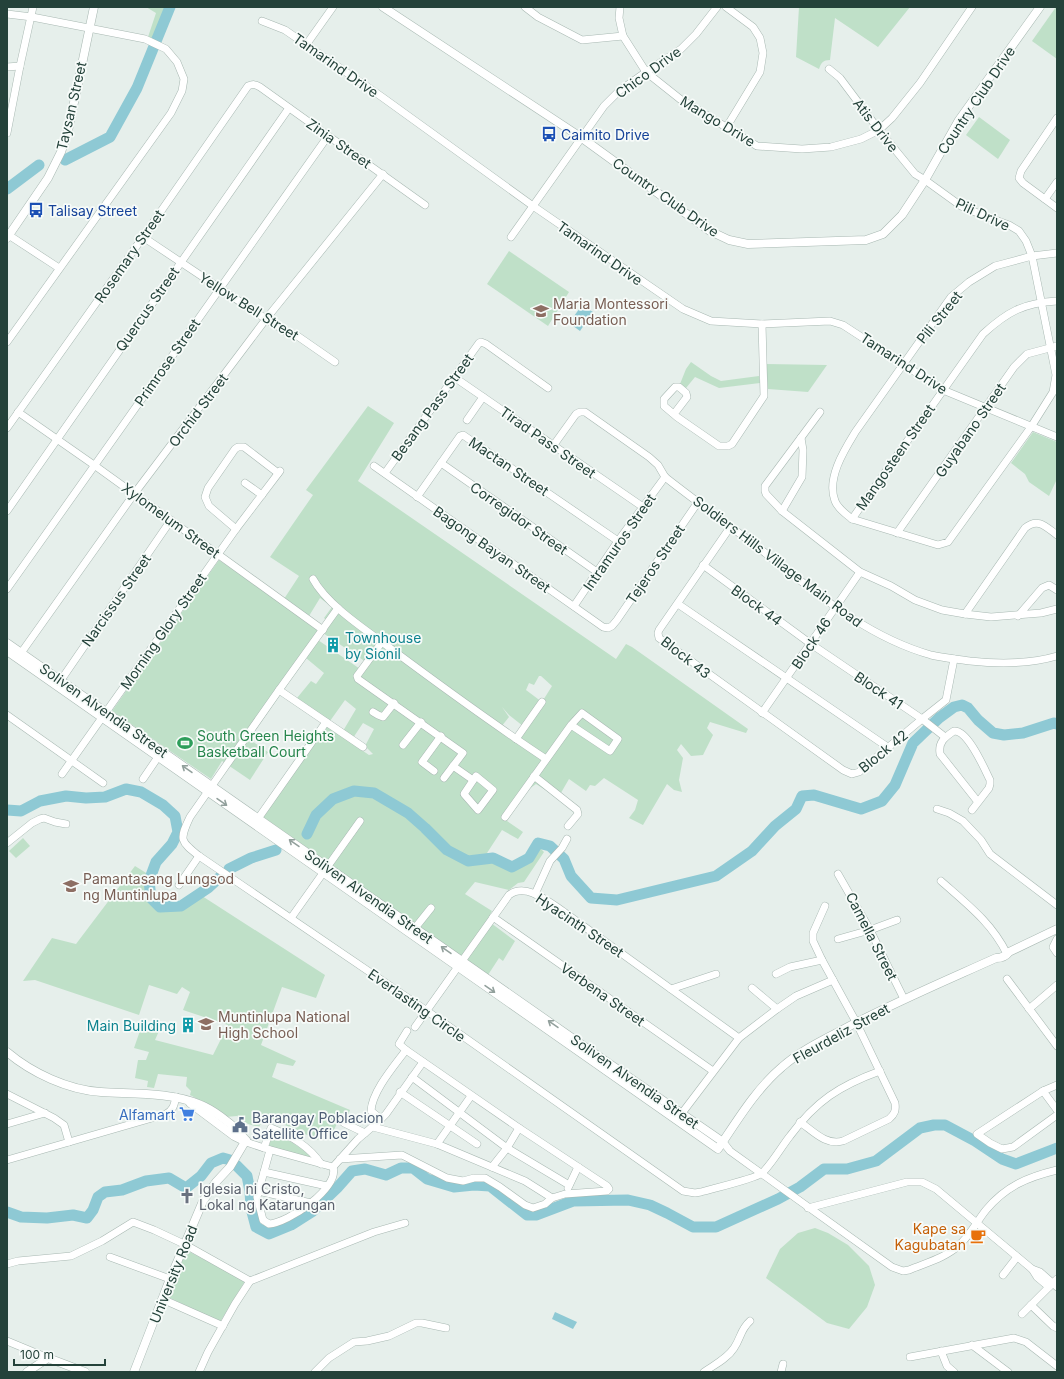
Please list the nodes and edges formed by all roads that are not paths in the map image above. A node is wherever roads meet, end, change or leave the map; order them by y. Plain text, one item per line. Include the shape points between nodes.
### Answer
1 (33, 7) edge
2 (94, 7) edge
3 (333, 7) edge
4 (383, 7) edge
5 (525, 7) edge
6 (620, 7) edge
7 (717, 7) edge
8 (726, 7) edge
9 (972, 7) edge
10 (1040, 7) edge
11 (7, 14) edge
12 (32, 17) junction
13 (262, 20) dead end
14 (89, 28) junction
15 (623, 36) junction
16 (306, 45) junction
17 (20, 66) junction
18 (7, 67) edge
19 (829, 69) dead end
20 (646, 72) junction
21 (251, 84) joint
22 (288, 108) junction
23 (1057, 118) edge
24 (726, 128) junction
25 (879, 130) junction
26 (7, 133) edge
27 (328, 136) junction
28 (582, 138) junction
29 (383, 174) junction
30 (925, 180) junction
31 (1057, 182) edge
32 (1045, 199) junction
33 (425, 205) dead end
34 (533, 206) junction
35 (1057, 208) edge
36 (8, 236) edge
37 (143, 237) junction
38 (511, 237) dead end
39 (1057, 253) edge
40 (1032, 256) junction
41 (180, 262) junction
42 (59, 268) junction
43 (220, 288) junction
44 (1057, 301) edge
45 (1041, 302) junction
46 (266, 319) junction
47 (762, 324) junction
48 (7, 342) edge
49 (1054, 347) edge
50 (335, 362) dead end
51 (902, 364) junction
52 (454, 376) junction
53 (548, 388) dead end
54 (943, 390) junction
55 (483, 397) junction
56 (986, 408) junction
57 (18, 412) junction
58 (820, 412) dead end
59 (674, 414) dead end
60 (467, 420) dead end
61 (1031, 426) junction
62 (7, 428) edge
63 (1057, 437) edge
64 (801, 438) junction
65 (56, 439) junction
66 (553, 446) junction
67 (441, 463) junction
68 (94, 465) junction
69 (374, 466) dead end
70 (385, 473) junction
71 (665, 477) junction
72 (245, 483) dead end
73 (134, 494) junction
74 (262, 495) junction
75 (417, 497) junction
76 (698, 502) junction
77 (643, 507) junction
78 (7, 511) edge
79 (782, 511) junction
80 (852, 519) junction
81 (171, 520) junction
82 (731, 526) junction
83 (236, 528) junction
84 (897, 533) junction
85 (1057, 536) edge
86 (618, 541) junction
87 (218, 554) junction
88 (703, 566) junction
89 (597, 572) junction
90 (860, 572) junction
91 (313, 579) dead end
92 (7, 589) edge
93 (1057, 590) edge
94 (678, 604) junction
95 (574, 606) junction
96 (835, 607) junction
97 (338, 608) junction
98 (1057, 609) edge
99 (965, 614) junction
100 (1018, 616) junction
101 (612, 626) joint
102 (323, 630) junction
103 (382, 642) junction
104 (7, 643) edge
105 (811, 644) junction
106 (7, 651) edge
107 (21, 653) junction
108 (1057, 656) edge
109 (954, 659) junction
110 (788, 678) junction
111 (61, 680) junction
112 (279, 690) junction
113 (542, 702) dead end
114 (394, 703) junction
115 (373, 712) dead end
116 (762, 713) junction
117 (7, 715) edge
118 (104, 715) junction
119 (922, 719) junction
120 (326, 722) junction
121 (421, 722) junction
122 (570, 725) junction
123 (441, 736) junction
124 (944, 737) junction
125 (516, 739) junction
126 (403, 745) dead end
127 (363, 747) dead end
128 (889, 748) junction
129 (158, 757) junction
130 (546, 759) junction
131 (72, 761) junction
132 (453, 766) junction
133 (434, 771) dead end
134 (62, 774) dead end
135 (534, 776) junction
136 (444, 778) dead end
137 (143, 779) dead end
138 (473, 780) junction
139 (103, 783) dead end
140 (210, 789) junction
141 (978, 802) junction
142 (937, 810) dead end
143 (972, 810) dead end
144 (505, 817) dead end
145 (256, 821) junction
146 (360, 821) dead end
147 (66, 824) dead end
148 (568, 826) dead end
149 (567, 839) dead end
150 (7, 843) edge
151 (199, 856) junction
152 (326, 870) junction
153 (838, 874) dead end
154 (941, 881) dead end
155 (179, 885) dead end
156 (535, 894) junction
157 (1057, 905) edge
158 (825, 906) dead end
159 (431, 908) dead end
160 (493, 917) junction
161 (291, 918) junction
162 (897, 920) dead end
163 (415, 928) junction
164 (1057, 929) edge
165 (870, 930) junction
166 (838, 939) dead end
167 (1057, 939) edge
168 (1007, 952) junction
169 (1057, 953) edge
170 (822, 960) junction
171 (460, 964) junction
172 (716, 974) dead end
173 (776, 974) dead end
174 (1007, 979) dead end
175 (833, 980) junction
176 (1057, 985) edge
177 (671, 988) junction
178 (752, 988) dead end
179 (904, 999) junction
180 (777, 1009) junction
181 (1030, 1009) junction
182 (427, 1011) junction
183 (856, 1022) junction
184 (415, 1027) dead end
185 (408, 1031) dead end
186 (739, 1038) junction
187 (1056, 1043) edge
188 (406, 1050) junction
189 (7, 1052) edge
190 (423, 1062) junction
191 (713, 1071) junction
192 (880, 1071) junction
193 (412, 1077) junction
194 (1057, 1085) edge
195 (1043, 1091) junction
196 (400, 1092) junction
197 (7, 1094) edge
198 (472, 1096) junction
199 (176, 1097) junction
200 (1057, 1110) edge
201 (460, 1112) junction
202 (45, 1113) junction
203 (1057, 1115) edge
204 (679, 1117) junction
205 (381, 1119) junction
206 (800, 1122) junction
207 (344, 1123) dead end
208 (7, 1124) edge
209 (450, 1125) junction
210 (372, 1127) junction
211 (519, 1128) junction
212 (365, 1133) junction
213 (246, 1141) junction
214 (69, 1142) junction
215 (437, 1144) junction
216 (477, 1144) dead end
217 (721, 1145) junction
218 (507, 1148) junction
219 (267, 1149) junction
220 (340, 1159) junction
221 (7, 1160) edge
222 (321, 1164) junction
223 (333, 1167) junction
224 (492, 1167) junction
225 (578, 1167) junction
226 (1056, 1171) edge
227 (264, 1172) junction
228 (762, 1174) junction
229 (570, 1184) junction
230 (327, 1186) junction
231 (258, 1191) junction
232 (565, 1194) junction
233 (552, 1198) junction
234 (312, 1203) junction
235 (808, 1208) junction
236 (405, 1223) dead end
237 (977, 1223) junction
238 (184, 1244) junction
239 (110, 1257) dead end
240 (1017, 1257) junction
241 (7, 1264) edge
242 (1003, 1275) dead end
243 (170, 1279) junction
244 (250, 1281) junction
245 (1054, 1284) edge
246 (162, 1299) junction
247 (1031, 1305) junction
248 (1022, 1314) dead end
249 (750, 1321) dead end
250 (223, 1326) junction
251 (446, 1328) dead end
252 (1057, 1328) edge
253 (7, 1341) edge
254 (972, 1345) junction
255 (941, 1351) junction
256 (910, 1357) dead end
257 (48, 1358) junction
258 (783, 1364) dead end
259 (1057, 1366) edge
260 (27, 1372) edge
261 (86, 1372) edge
262 (134, 1372) edge
263 (199, 1372) edge
264 (315, 1372) edge
265 (704, 1372) edge
266 (781, 1372) edge
267 (954, 1372) edge
268 (1008, 1372) edge

1 - 12 street
2 - 14 street, Taysan Street
3 - 16 street
4 - 28 street, Country Club Drive
5 - 15 street via 538,17 582,40
6 - 15 street, Mango Drive via 619,18
7 - 20 street, Chico Drive via 681,49
8 - 24 street via 753,27 760,38 763,53 760,72
9 - 25 street, Mango Drive via 920,83
10 - 30 street, Country Club Drive via 959,120
11 - 12 street
12 - 14 street
12 - 17 street
13 - 16 street, Tamarind Drive via 286,30
14 - 36 street, Taysan Street via 68,131 61,152 48,178
14 - 42 street via 144,39 166,49 178,62 184,79 182,91 171,113
15 - 20 street, Mango Drive
16 - 34 street, Tamarind Drive
17 - 18 street
17 - 26 street
19 - 25 street, Atis Drive via 840,78
20 - 24 street, Mango Drive via 680,99
20 - 28 street, Chico Drive via 619,91 604,106
21 - 22 street, Zinia Street via 256,84
21 - 37 street, Rosemary Street
22 - 27 street, Zinia Street
22 - 41 street, Quercus Street
23 - 32 street via 1021,171 1019,178
24 - 25 street, Mango Drive via 757,146 802,149 831,147 861,139
25 - 30 street, Atis Drive via 915,174
27 - 29 street, Zinia Street
27 - 43 street, Primrose Street
28 - 30 street, Country Club Drive via 710,231 729,240 748,244 866,240 883,234 902,215
28 - 34 street
29 - 33 street, Zinia Street
29 - 46 street, Orchid Street
30 - 40 street, Pili Drive via 961,206 1019,231 1026,240
31 - 32 street
32 - 35 street
34 - 38 street
34 - 47 street, Tamarind Drive via 683,309 711,321
36 - 42 street
37 - 41 street, Yellow Bell Street
37 - 57 street, Rosemary Street
39 - 40 street
40 - 45 street, Pili Street
40 - 51 street, Pili Street via 995,266 969,282 951,297
41 - 43 street, Yellow Bell Street
41 - 65 street, Quercus Street
42 - 48 street
43 - 46 street, Yellow Bell Street
43 - 68 street, Primrose Street
44 - 45 street
45 - 49 street, Pili Street
45 - 54 street, Mangosteen Street via 1000,318 983,334
46 - 50 street, Yellow Bell Street via 286,332 296,335
46 - 73 street, Orchid Street
47 - 51 street, Tamarind Drive via 830,321 856,332
47 - 59 street via 764,396 732,444 719,446
49 - 56 street, Guyabano Street via 1027,354 1014,367
49 - 61 street, Pili Street via 1056,375 1053,392
51 - 54 street, Tamarind Drive
51 - 80 street, Pili Street via 856,431 836,470 833,492 835,502
52 - 53 street, Besang Pass Street via 476,345 481,342
52 - 55 street, Tirad Pass Street
52 - 70 street, Besang Pass Street
54 - 56 street, Tamarind Drive
54 - 80 street, Mangosteen Street
55 - 60 street
55 - 66 street, Tirad Pass Street
56 - 61 street, Tamarind Drive
56 - 84 street, Guyabano Street
57 - 62 street, Rosemary Street
57 - 65 street, Xylomelum Street
58 - 64 street
61 - 63 street, Tamarind Drive
61 - 84 street, Pili Street via 948,542 938,545
64 - 79 street via 802,477
64 - 79 street via 764,489
65 - 68 street, Xylomelum Street
65 - 78 street, Quercus Street
66 - 71 street, Soldiers Hills Village Main Road via 576,414 585,412 649,457 658,465
66 - 77 street, Tirad Pass Street
67 - 75 street, Mactan Street
67 - 86 street, Mactan Street via 462,435
67 - 89 street, Corregidor Street
68 - 73 street, Xylomelum Street
68 - 92 street, Primrose Street
69 - 70 street, Bagong Bayan Street
70 - 75 street, Bagong Bayan Street
71 - 76 street, Soldiers Hills Village Main Road
71 - 77 street, Intramuros Street
72 - 74 street
73 - 81 street, Xylomelum Street
73 - 107 street, Orchid Street
74 - 83 street, Morning Glory Street
74 - 83 street, Morning Glory Street via 279,472 244,447 238,447 208,488 205,497 209,506
75 - 95 street, Bagong Bayan Street
76 - 82 street, Soldiers Hills Village Main Road
76 - 101 street, Tejeros Street
77 - 86 street, Intramuros Street
79 - 90 street
80 - 84 street, Pili Street
81 - 87 street, Xylomelum Street
81 - 111 street, Narcissus Street
82 - 88 street, Block 43
82 - 96 street, Soldiers Hills Village Main Road
83 - 87 street, Morning Glory Street
85 - 99 street via 1038,523 1025,528
86 - 89 street, Intramuros Street
87 - 102 street, Xylomelum Street
87 - 118 street, Morning Glory Street
88 - 94 street, Block 43
88 - 105 street, Block 44
89 - 95 street, Intramuros Street
90 - 96 street, Block 46
90 - 99 street via 915,600 942,610
91 - 97 street
93 - 100 street via 1049,585 1042,588
94 - 110 street
94 - 116 street, Block 43 via 659,630 659,638
95 - 101 street, Bagong Bayan Street via 603,627
96 - 105 street, Block 46
96 - 109 street, Soldiers Hills Village Main Road via 885,638 932,655
97 - 102 street, Everlasting Circle
97 - 103 street
98 - 100 street
99 - 100 street via 991,617
102 - 112 street, Everlasting Circle
103 - 114 street via 357,676
103 - 125 street
104 - 107 street, Soliven Alvendia Street
105 - 110 street, Block 46
105 - 119 street, Block 41
106 - 118 street, Soliven Alvendia Street
107 - 111 street, Soliven Alvendia Street
108 - 109 street, Soldiers Hills Village Main Road via 1017,662 986,663
109 - 119 street, Block 42 via 946,700
110 - 116 street, Block 46
110 - 128 street
111 - 118 street, Soliven Alvendia Street
112 - 120 street
112 - 140 street, Everlasting Circle
113 - 125 street
114 - 115 street via 383,717
114 - 121 street
116 - 128 street, Block 42 via 852,774 859,772
117 - 131 street
118 - 129 street, Soliven Alvendia Street
118 - 131 street, Morning Glory Street
140 -> 118 street, Soliven Alvendia Street
119 - 124 street, Block 41
119 - 128 street, Block 42
120 - 127 street
120 - 145 street
121 - 123 street
121 - 126 street
122 - 122 street via 610,751 618,739 582,713
122 - 130 street
123 - 132 street via 463,753
123 - 133 street via 422,762
124 - 141 street via 940,754
124 - 141 street via 954,731 960,732 977,753 990,780 989,788
125 - 130 street
129 - 137 street
129 - 140 street, Soliven Alvendia Street
130 - 135 street
131 - 134 street, Morning Glory Street
131 - 139 street
132 - 136 street
132 - 138 street
135 - 144 street
135 - 148 street via 577,810 578,814
138 - 138 street via 476,776 493,790 478,810 464,794
140 - 145 street, Soliven Alvendia Street
140 - 151 street, Everlasting Circle via 190,817 182,836 184,843
141 - 143 street
142 - 157 street via 963,821 990,854
145 - 152 street, Soliven Alvendia Street
146 - 152 street
147 - 150 street via 44,818
149 - 156 street via 550,861
151 - 155 street
151 - 161 street, Everlasting Circle
152 - 161 street
152 - 163 street, Soliven Alvendia Street
152 - 171 street, Soliven Alvendia Street
153 - 165 street, Camella Street
154 - 168 street via 987,923
156 - 160 street, Hyacinth Street via 512,893
156 - 177 street, Hyacinth Street
158 - 170 street via 812,935
159 - 163 street
160 - 171 street, Hyacinth Street
160 - 191 street, Verbena Street
161 - 182 street, Everlasting Circle
162 - 165 street
171 -> 163 street, Soliven Alvendia Street
164 - 168 street, Fleurdeliz Street
165 - 166 street
165 - 179 street, Camella Street
167 - 169 street via 1053,947
168 - 179 street, Fleurdeliz Street via 999,958
170 - 173 street via 790,967
170 - 175 street
171 - 182 street, Hyacinth Street
171 - 204 street, Soliven Alvendia Street
172 - 177 street
174 - 181 street
175 - 180 street via 796,996
175 - 183 street
176 - 181 street
177 - 186 street, Hyacinth Street
178 - 180 street
179 - 183 street, Fleurdeliz Street
180 - 186 street
181 - 187 street
182 - 184 street, Hyacinth Street
182 - 228 street, Everlasting Circle via 683,1191 701,1192
183 - 192 street
183 - 217 street, Fleurdeliz Street via 782,1067 759,1091
185 - 188 street via 399,1044
186 - 191 street
188 - 190 street
188 - 205 street via 374,1100 371,1111
189 - 199 street via 46,1077 80,1089
190 - 193 street
190 - 198 street
191 - 204 street
192 - 206 street via 833,1093 818,1103
192 - 206 street via 896,1108 889,1119 837,1143 824,1139
193 - 196 street
193 - 201 street
194 - 195 street
195 - 200 street
195 - 203 street via 977,1134 1002,1149 1013,1146
196 - 205 street
196 - 209 street
197 - 202 street
198 - 201 street
198 - 211 street
199 - 213 street via 207,1108
199 - 214 street via 174,1107 166,1114
201 - 209 street
201 - 218 street
202 - 208 street
202 - 214 street via 64,1125
204 - 217 street, Soliven Alvendia Street
205 - 210 street
206 - 228 street
207 - 212 street
209 - 215 street
209 - 216 street
210 - 212 street
210 - 215 street
211 - 218 street
211 - 225 street
212 - 220 street
213 - 219 street
213 - 238 street, University Road via 230,1167 203,1201
214 - 221 street
215 - 224 street
217 - 228 street, Soliven Alvendia Street
218 - 224 street
218 - 229 street
219 - 222 street
219 - 222 street via 271,1128 303,1144
219 - 227 street
220 - 223 street
220 - 233 street via 402,1155 447,1178 485,1178 529,1208 545,1204
222 - 223 street
223 - 230 street via 334,1175
224 - 233 street via 525,1181
225 - 229 street
225 - 232 street via 609,1189
226 - 237 street via 1025,1179 1013,1186 992,1204
227 - 230 street
227 - 231 street
228 - 235 street, Soliven Alvendia Street
229 - 232 street
230 - 234 street
231 - 234 street
231 - 234 street via 257,1202 263,1220 268,1224 286,1219
232 - 233 street
235 - 237 street via 916,1181 936,1189
235 - 237 street, Soliven Alvendia Street via 892,1267 903,1271 957,1247
236 - 244 street via 374,1232
237 - 240 street
238 - 241 street via 133,1222 71,1256
238 - 243 street, University Road
238 - 244 street
239 - 243 street
240 - 242 street
240 - 245 street
243 - 246 street, University Road
244 - 250 street
245 - 247 street
246 - 250 street
246 - 262 street, University Road
247 - 248 street
247 - 252 street
249 - 265 street via 742,1329 733,1350
250 - 263 street
251 - 264 street via 416,1323 389,1336 354,1342 329,1358
253 - 257 street
254 - 255 street
254 - 259 street via 1020,1339
254 - 268 street
255 - 256 street
255 - 267 street via 947,1366
257 - 260 street
257 - 261 street
258 - 266 street

